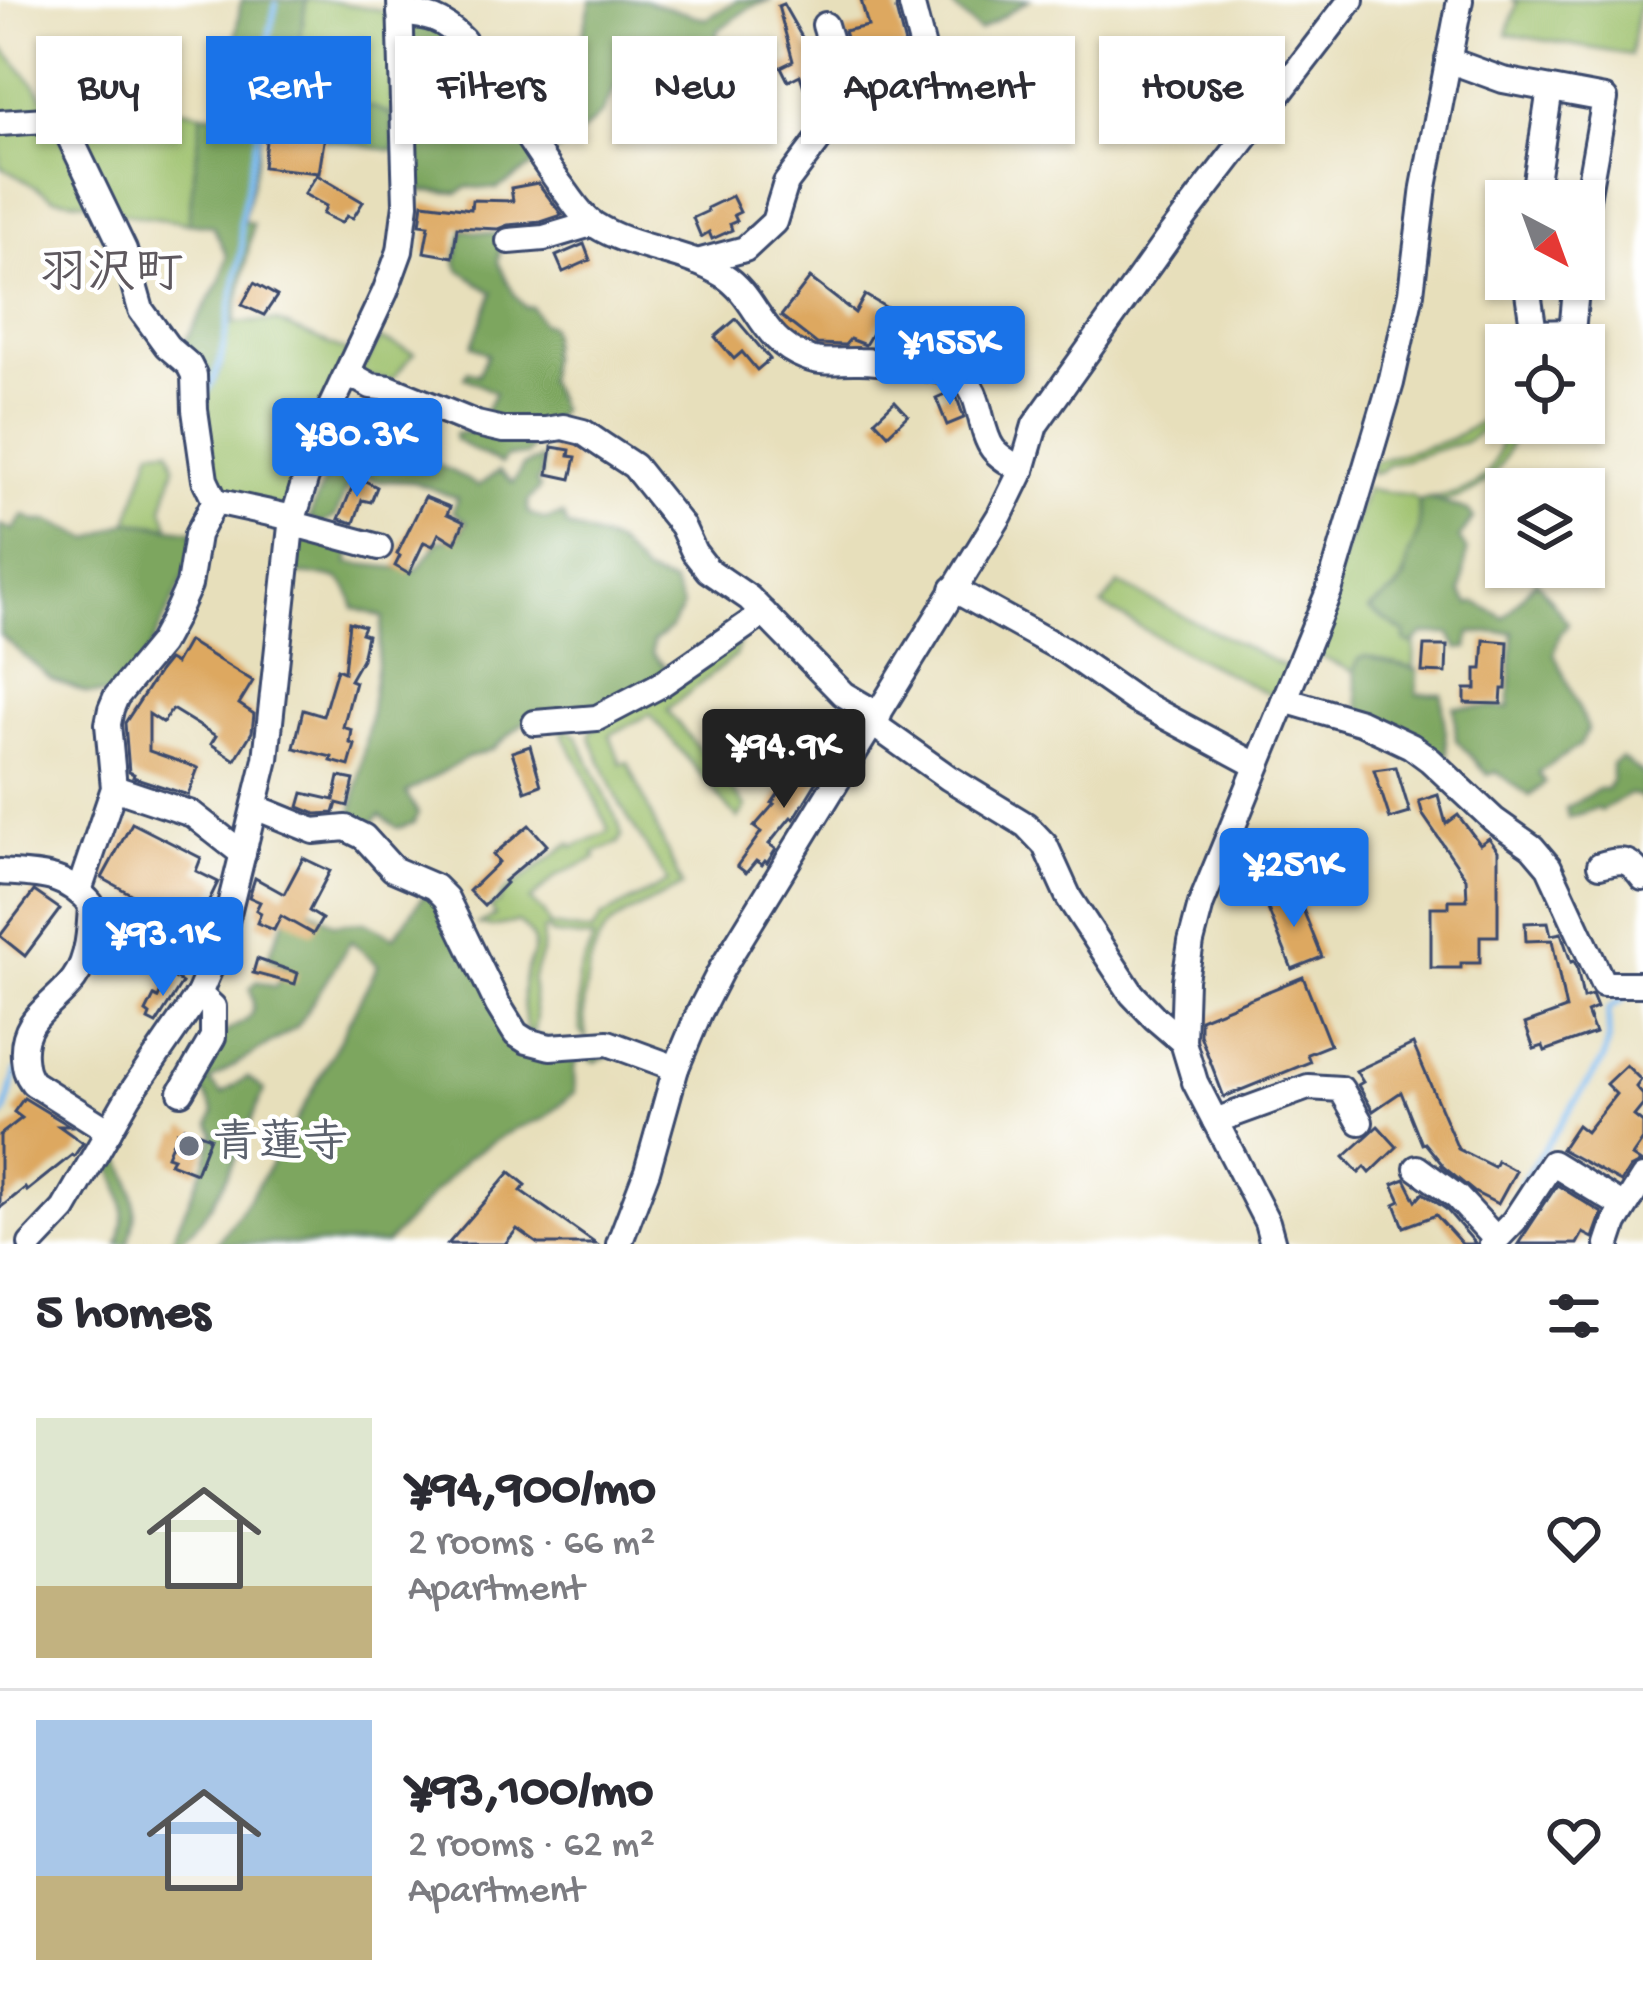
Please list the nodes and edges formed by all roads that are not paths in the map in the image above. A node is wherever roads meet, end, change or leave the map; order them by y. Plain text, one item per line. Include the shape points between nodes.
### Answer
1 (1351, 0) edge
2 (1460, 0) edge
3 (400, 6) edge
4 (912, 6) dead end
5 (825, 25) dead end
6 (828, 36) edge
7 (919, 36) edge
8 (1448, 60) junction
9 (1550, 89) junction
10 (0, 123) edge
11 (815, 144) edge
12 (1536, 180) edge
13 (1590, 180) edge
14 (592, 224) junction
15 (509, 241) dead end
16 (697, 262) junction
17 (348, 373) junction
18 (1022, 470) junction
19 (215, 501) junction
20 (292, 522) junction
21 (380, 547) dead end
22 (953, 589) junction
23 (764, 614) junction
24 (1284, 700) junction
25 (876, 720) junction
26 (535, 723) dead end
27 (1256, 765) junction
28 (114, 788) junction
29 (255, 808) junction
30 (243, 854) junction
31 (1600, 865) dead end
32 (0, 872) edge
33 (1643, 878) edge
34 (80, 891) junction
35 (1643, 984) edge
36 (199, 994) junction
37 (1183, 1042) junction
38 (676, 1068) junction
39 (182, 1092) dead end
40 (1215, 1121) junction
41 (1360, 1122) dead end
42 (109, 1131) junction
43 (1417, 1168) dead end
44 (1643, 1178) edge
45 (1624, 1207) junction
46 (1494, 1242) edge
47 (32, 1244) edge
48 (620, 1244) edge
49 (1273, 1244) edge
50 (1608, 1244) edge

1 - 18 street via 1035,424
2 - 8 street
3 - 14 street via 431,16 462,40
3 - 17 street via 404,228 394,271
4 - 7 street
5 - 6 street
8 - 9 street
8 - 24 street via 1391,383 1329,591
9 - 12 street
9 - 13 street via 1605,99
10 - 19 street via 61,119 124,250 141,310 194,375 205,480
11 - 16 street via 786,183 773,222 745,249
14 - 15 street
14 - 16 street
16 - 18 street via 724,275 768,333 802,357 959,376 971,386 988,442
17 - 20 street
17 - 23 street via 477,424 583,432 634,466 708,570
18 - 22 street
19 - 20 street
19 - 28 street via 196,536 189,585 173,620 111,709
20 - 21 street
20 - 29 street
22 - 25 street
22 - 27 street
23 - 25 street
23 - 26 street via 660,686 597,718
24 - 27 street
24 - 35 street via 1360,722 1430,760 1542,857 1603,984
25 - 37 street via 1045,845 1132,994
25 - 38 street via 721,970
27 - 37 street via 1196,923
28 - 30 street via 192,814
28 - 34 street
29 - 30 street
29 - 38 street via 314,831 346,828 393,869 435,887 498,1005 527,1041 608,1043
30 - 36 street
31 - 33 street via 1621,860
32 - 34 street via 49,876
34 - 42 street via 92,904 84,954 76,977 31,1023 26,1073
36 - 39 street via 213,1007 213,1036
36 - 42 street
37 - 40 street
38 - 48 street
40 - 41 street via 1308,1087 1342,1089
40 - 49 street
42 - 47 street via 64,1209
43 - 46 street via 1457,1197
44 - 45 street
45 - 46 street via 1552,1163
45 - 50 street

